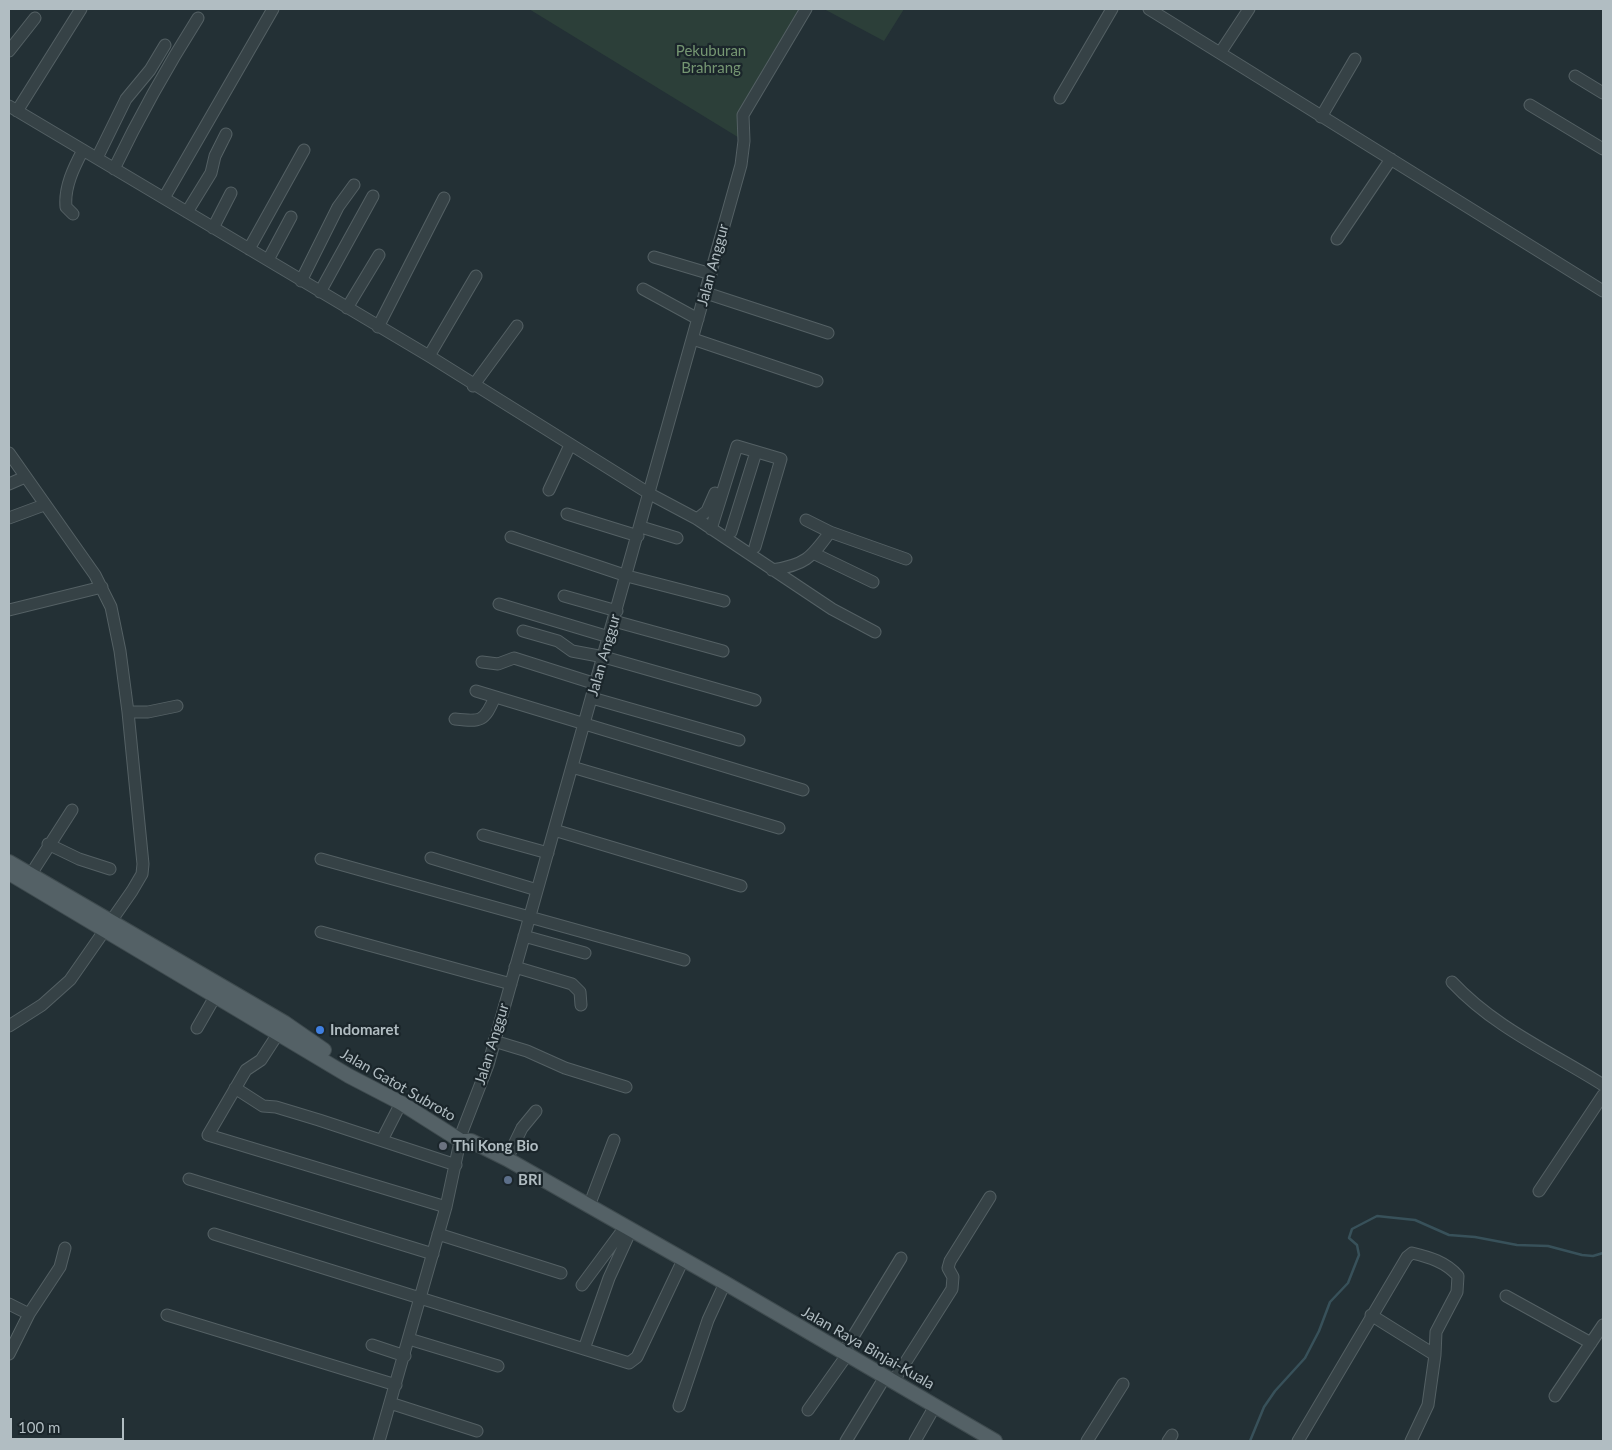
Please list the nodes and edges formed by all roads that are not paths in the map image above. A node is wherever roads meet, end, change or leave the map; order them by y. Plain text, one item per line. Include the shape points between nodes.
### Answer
1 (81, 9) edge
2 (273, 9) edge
3 (806, 9) edge
4 (1112, 9) edge
5 (1149, 9) edge
6 (1248, 9) edge
7 (35, 18) dead end
8 (198, 18) dead end
9 (165, 45) dead end
10 (9, 51) edge
11 (1220, 53) junction
12 (1356, 60) dead end
13 (1575, 76) dead end
14 (1603, 93) edge
15 (1060, 98) dead end
16 (1530, 105) dead end
17 (13, 108) edge
18 (1321, 117) junction
19 (226, 134) dead end
20 (1603, 149) edge
21 (82, 150) junction
22 (304, 150) dead end
23 (97, 158) junction
24 (1390, 159) junction
25 (114, 169) junction
26 (354, 185) dead end
27 (230, 193) dead end
28 (373, 196) dead end
29 (164, 198) junction
30 (444, 198) dead end
31 (187, 212) junction
32 (73, 214) dead end
33 (291, 217) dead end
34 (213, 228) junction
35 (1336, 239) dead end
36 (249, 249) junction
37 (379, 255) dead end
38 (654, 257) dead end
39 (268, 260) junction
40 (711, 274) junction
41 (476, 276) dead end
42 (301, 281) junction
43 (643, 289) dead end
44 (1603, 290) edge
45 (320, 292) junction
46 (706, 292) junction
47 (347, 308) junction
48 (698, 319) junction
49 (517, 326) dead end
50 (378, 327) junction
51 (828, 333) dead end
52 (693, 339) junction
53 (429, 356) junction
54 (817, 381) dead end
55 (474, 386) junction
56 (570, 445) junction
57 (756, 452) junction
58 (9, 453) edge
59 (726, 455) dead end
60 (25, 477) junction
61 (9, 484) edge
62 (549, 490) dead end
63 (650, 494) junction
64 (44, 505) junction
65 (566, 514) dead end
66 (9, 518) edge
67 (697, 520) junction
68 (806, 520) dead end
69 (711, 529) junction
70 (640, 531) junction
71 (732, 532) dead end
72 (830, 532) junction
73 (511, 537) dead end
74 (677, 538) dead end
75 (755, 547) dead end
76 (815, 554) junction
77 (906, 559) dead end
78 (772, 570) junction
79 (627, 576) junction
80 (873, 582) dead end
81 (102, 587) junction
82 (564, 596) dead end
83 (724, 601) dead end
84 (499, 604) dead end
85 (9, 610) edge
86 (615, 616) junction
87 (523, 631) dead end
88 (875, 632) dead end
89 (610, 636) junction
90 (722, 651) dead end
91 (604, 657) junction
92 (482, 662) dead end
93 (596, 684) junction
94 (476, 691) dead end
95 (495, 697) junction
96 (592, 698) junction
97 (755, 700) dead end
98 (177, 706) dead end
99 (128, 712) junction
100 (455, 719) dead end
101 (585, 722) junction
102 (739, 740) dead end
103 (572, 767) junction
104 (803, 790) dead end
105 (72, 810) dead end
106 (779, 828) dead end
107 (554, 830) junction
108 (483, 835) dead end
109 (48, 844) junction
110 (548, 852) junction
111 (431, 858) dead end
112 (321, 859) dead end
113 (9, 862) edge
114 (110, 869) dead end
115 (9, 873) edge
116 (31, 874) junction
117 (741, 886) dead end
118 (537, 890) junction
119 (530, 916) junction
120 (108, 925) junction
121 (322, 932) dead end
122 (524, 936) junction
123 (586, 953) dead end
124 (684, 960) dead end
125 (515, 967) junction
126 (1452, 982) dead end
127 (510, 984) junction
128 (216, 995) junction
129 (580, 1005) dead end
130 (9, 1026) edge
131 (197, 1028) dead end
132 (282, 1028) junction
133 (494, 1042) junction
134 (351, 1074) junction
135 (1603, 1085) edge
136 (626, 1087) dead end
137 (235, 1088) junction
138 (1603, 1094) edge
139 (401, 1103) junction
140 (536, 1111) dead end
141 (465, 1138) junction
142 (382, 1140) junction
143 (614, 1140) dead end
144 (507, 1159) junction
145 (456, 1165) junction
146 (189, 1179) dead end
147 (1539, 1191) dead end
148 (990, 1197) dead end
149 (589, 1206) junction
150 (446, 1207) junction
151 (628, 1228) junction
152 (214, 1234) dead end
153 (438, 1234) junction
154 (65, 1248) dead end
155 (434, 1254) junction
156 (902, 1258) dead end
157 (683, 1260) junction
158 (560, 1273) dead end
159 (725, 1283) junction
160 (582, 1285) dead end
161 (1506, 1296) dead end
162 (420, 1298) junction
163 (9, 1304) edge
164 (29, 1314) junction
165 (167, 1315) dead end
166 (1371, 1315) junction
167 (1603, 1326) edge
168 (409, 1339) junction
169 (1591, 1343) junction
170 (372, 1345) dead end
171 (584, 1349) junction
172 (9, 1354) edge
173 (845, 1354) junction
174 (1435, 1355) junction
175 (405, 1356) junction
176 (498, 1366) dead end
177 (889, 1380) junction
178 (1123, 1384) dead end
179 (396, 1386) junction
180 (1555, 1396) dead end
181 (390, 1403) junction
182 (679, 1406) dead end
183 (935, 1406) junction
184 (808, 1410) dead end
185 (477, 1431) dead end
186 (379, 1441) edge
187 (846, 1441) edge
188 (915, 1441) edge
189 (994, 1441) edge
190 (1086, 1441) edge
191 (1298, 1441) edge
192 (1410, 1441) edge

1 - 17 street
2 - 29 street
3 - 40 street, Jalan Anggur via 743,115 741,166
4 - 15 street
5 - 11 street
6 - 11 street
7 - 10 street
8 - 25 street via 145,111 136,121
9 - 23 street via 150,70 131,90
11 - 18 street
12 - 18 street
13 - 14 street
16 - 20 street
17 - 21 street
18 - 24 street
19 - 31 street via 211,173
21 - 23 street
21 - 32 street via 66,194 66,207
22 - 36 street
23 - 25 street
24 - 35 street
24 - 44 street
25 - 29 street
26 - 42 street via 338,207
27 - 34 street
28 - 45 street
29 - 31 street
30 - 50 street
31 - 34 street
33 - 39 street
34 - 36 street
36 - 39 street
37 - 47 street
38 - 40 street
39 - 42 street
40 - 46 street, Jalan Anggur
41 - 53 street
42 - 45 street
43 - 48 street
45 - 47 street
46 - 48 street, Jalan Anggur
46 - 51 street
47 - 50 street
48 - 52 street, Jalan Anggur
49 - 55 street
50 - 53 street
52 - 54 street
52 - 63 street, Jalan Anggur
53 - 55 street
55 - 56 street
56 - 62 street
56 - 63 street
57 - 69 street via 737,446
57 - 71 street
57 - 75 street via 781,459
58 - 60 street
59 - 67 street via 712,503
60 - 61 street
60 - 64 street
63 - 67 street
63 - 70 street, Jalan Anggur
64 - 66 street
64 - 81 street
65 - 70 street
67 - 69 street
68 - 72 street
69 - 78 street
70 - 74 street
70 - 79 street, Jalan Anggur
72 - 76 street
72 - 77 street
73 - 79 street
76 - 78 street via 796,567
76 - 80 street
78 - 88 street
79 - 83 street
79 - 86 street, Jalan Anggur
81 - 85 street
81 - 99 street via 115,619
82 - 86 street
84 - 89 street
86 - 89 street, Jalan Anggur
86 - 90 street
87 - 91 street via 560,642 572,650
89 - 91 street, Jalan Anggur
91 - 93 street, Jalan Anggur
91 - 97 street
92 - 93 street via 498,664 514,658
93 - 96 street, Jalan Anggur
94 - 95 street
95 - 100 street via 484,718 478,722
95 - 101 street
96 - 101 street, Jalan Anggur
96 - 102 street
98 - 99 street
99 - 120 street via 142,874
101 - 103 street, Jalan Anggur
101 - 104 street
103 - 106 street
103 - 107 street, Jalan Anggur
105 - 109 street
107 - 110 street, Jalan Anggur
107 - 117 street
108 - 110 street
109 - 114 street
109 - 116 street
110 - 118 street, Jalan Anggur
111 - 118 street
112 - 119 street
113 - 116 main road
115 - 120 main road, Jalan Gatot Subroto
116 - 120 main road
118 - 119 street, Jalan Anggur
119 - 122 street, Jalan Anggur
119 - 124 street
120 - 128 main road, Jalan Gatot Subroto
120 - 130 street via 79,969 59,992
120 - 132 main road
121 - 127 street
122 - 123 street
122 - 125 street, Jalan Anggur
125 - 127 street, Jalan Anggur
125 - 129 street via 572,984 580,992
126 - 135 street via 1494,1020
127 - 133 street, Jalan Anggur
128 - 131 street
128 - 132 main road, Jalan Gatot Subroto
132 - 134 main road, Jalan Gatot Subroto
132 - 137 street
133 - 136 street via 527,1050 565,1068
133 - 141 street, Jalan Anggur
134 - 139 main road, Jalan Gatot Subroto
134 - 141 main road
137 - 142 street via 263,1106 276,1107
137 - 150 street via 208,1135
138 - 147 street
139 - 141 main road, Jalan Gatot Subroto
139 - 142 street
140 - 144 street via 522,1128
141 - 144 main road, Jalan Gatot Subroto
141 - 145 street, Jalan Anggur
142 - 145 street
143 - 149 street
144 - 149 main road, Jalan Gatot Subroto
145 - 150 street, Jalan Anggur
146 - 155 street
148 - 177 street via 950,1261 952,1289
149 - 151 main road, Jalan Gatot Subroto
150 - 153 street, Jalan Anggur
151 - 157 main road, Jalan Gatot Subroto
151 - 160 street
151 - 171 street
152 - 162 street
153 - 155 street, Jalan Anggur
153 - 158 street
154 - 164 street via 60,1267
155 - 162 street, Jalan Anggur
156 - 173 street
157 - 159 main road, Jalan Gatot Subroto
157 - 171 street via 633,1362 626,1363
159 - 173 main road, Jalan Raya Binjai-Kuala
159 - 182 street via 708,1320
161 - 169 street
162 - 168 street, Jalan Anggur
162 - 171 street
163 - 164 street
164 - 172 street
165 - 179 street
166 - 174 street
166 - 174 street via 1410,1253 1442,1262 1458,1276 1458,1285 1436,1332
166 - 191 street
167 - 169 street
168 - 175 street, Jalan Anggur
168 - 176 street
169 - 180 street
170 - 175 street
173 - 177 main road, Jalan Raya Binjai-Kuala
173 - 184 street
174 - 192 street via 1428,1404
175 - 179 street, Jalan Anggur
177 - 183 main road, Jalan Raya Binjai-Kuala
177 - 187 street
178 - 190 street
179 - 181 street, Jalan Anggur
181 - 185 street
181 - 186 street, Jalan Anggur
183 - 188 street
183 - 189 main road, Jalan Raya Binjai-Kuala

